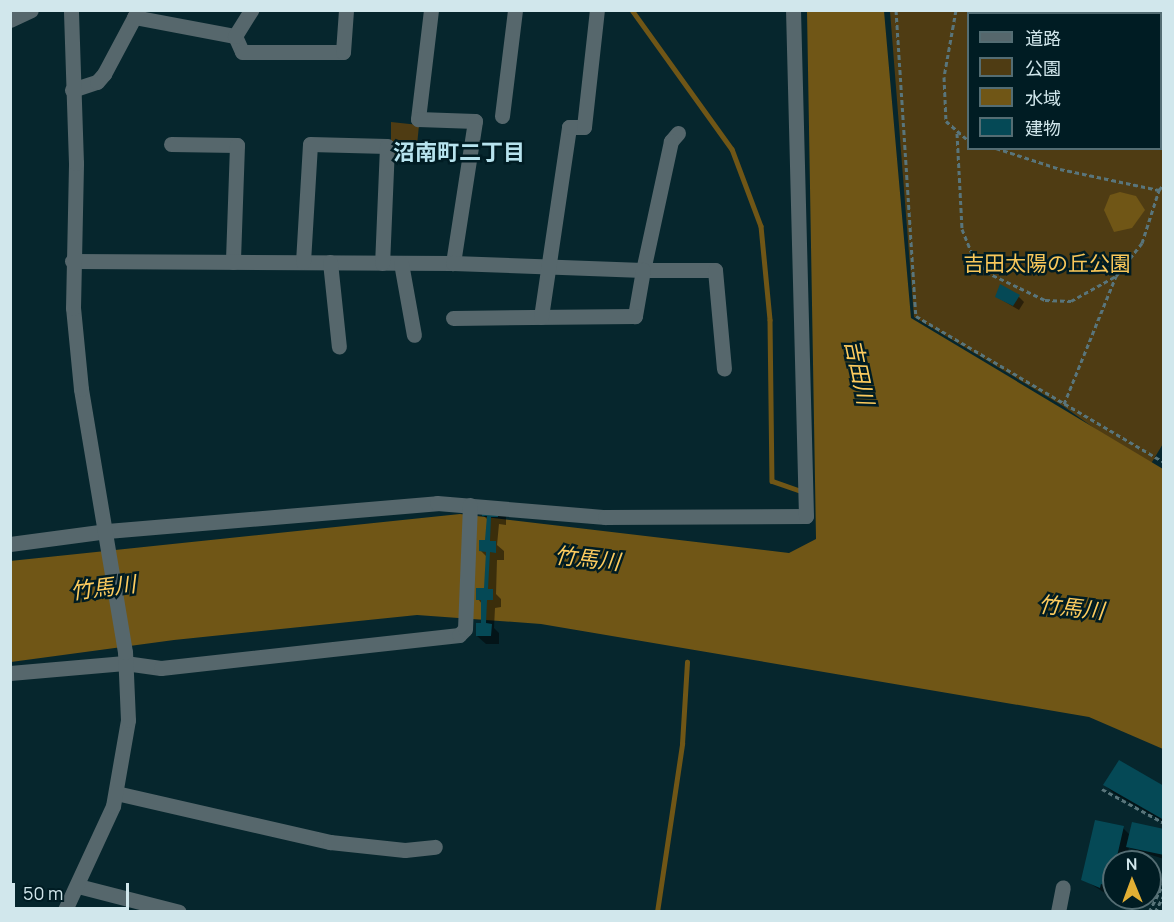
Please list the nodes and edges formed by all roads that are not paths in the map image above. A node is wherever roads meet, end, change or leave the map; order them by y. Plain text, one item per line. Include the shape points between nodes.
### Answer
1 (31, 10) edge
2 (71, 10) edge
3 (251, 10) edge
4 (346, 10) edge
5 (431, 10) edge
6 (515, 10) edge
7 (597, 10) edge
8 (793, 10) edge
9 (136, 14) edge
10 (10, 20) edge
11 (235, 36) junction
12 (72, 90) junction
13 (502, 116) dead end
14 (678, 134) dead end
15 (171, 144) dead end
16 (72, 261) junction
17 (233, 262) junction
18 (303, 262) junction
19 (330, 262) junction
20 (382, 263) junction
21 (401, 263) junction
22 (453, 263) junction
23 (551, 267) junction
24 (643, 270) junction
25 (542, 317) junction
26 (453, 318) dead end
27 (414, 335) dead end
28 (339, 347) dead end
29 (724, 369) dead end
30 (470, 508) junction
31 (108, 536) junction
32 (10, 544) edge
33 (125, 658) junction
34 (10, 673) edge
35 (116, 793) junction
36 (435, 846) dead end
37 (78, 886) junction
38 (1063, 887) dead end
39 (64, 912) edge
40 (179, 912) edge
41 (1058, 912) edge

1 - 10 street
2 - 12 street
3 - 11 street
4 - 11 street via 343,52 242,52
5 - 22 street via 418,119 475,121
6 - 13 street
7 - 23 street via 584,127 569,127
8 - 30 street via 806,516 605,517
9 - 11 street
9 - 12 street via 105,74 97,82
12 - 16 street via 76,163
14 - 24 street via 671,141
15 - 17 street via 237,145
16 - 17 street
16 - 31 street via 81,389
17 - 18 street
18 - 19 street
18 - 20 street via 310,144 387,146
19 - 20 street
19 - 28 street
20 - 21 street
21 - 22 street
21 - 27 street
22 - 23 street
23 - 24 street
23 - 25 street
24 - 25 street via 635,316
24 - 29 street via 715,270
25 - 26 street
30 - 31 street via 437,503
30 - 33 street via 465,629 459,635 173,666
31 - 32 street
31 - 33 street
33 - 34 street
33 - 35 street via 128,720
35 - 36 street via 330,842 405,850
35 - 37 street
37 - 39 street
37 - 40 street
38 - 41 street

